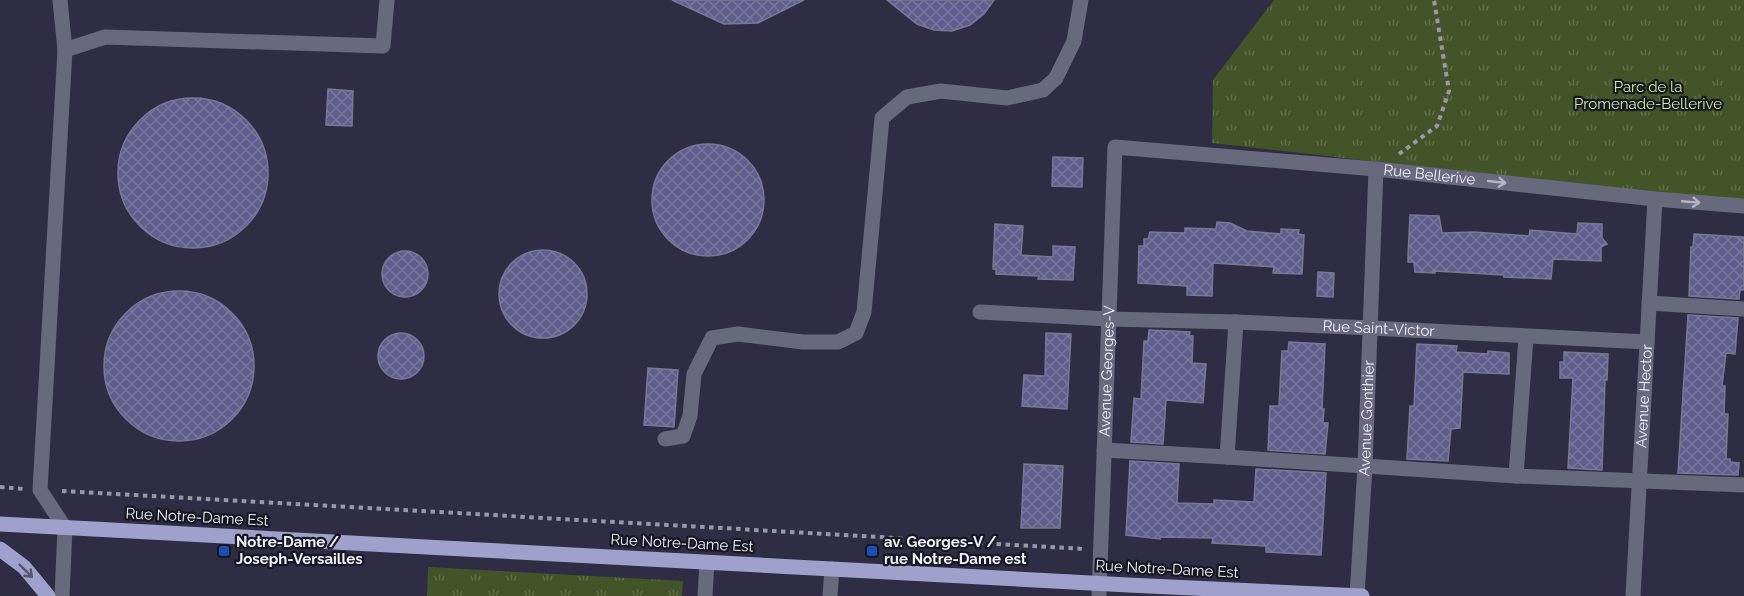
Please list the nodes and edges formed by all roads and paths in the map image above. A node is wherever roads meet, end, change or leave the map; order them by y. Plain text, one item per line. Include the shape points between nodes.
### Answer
1 (60, 0) edge
2 (387, 0) edge
3 (1081, 0) edge
4 (1434, 0) edge
5 (65, 50) junction
6 (1115, 147) joint
7 (1376, 169) junction
8 (1654, 199) junction
9 (1744, 206) edge
10 (1649, 303) junction
11 (1744, 309) edge
12 (980, 312) dead end
13 (1108, 319) junction
14 (1236, 322) junction
15 (1371, 328) junction
16 (1526, 337) junction
17 (1647, 342) junction
18 (665, 439) dead end
19 (1104, 450) junction
20 (1227, 457) junction
21 (1365, 466) junction
22 (1516, 476) junction
23 (1640, 480) junction
24 (1744, 485) edge
25 (0, 487) edge
26 (40, 490) junction
27 (0, 524) edge
28 (65, 528) junction
29 (0, 549) edge
30 (1100, 550) junction
31 (707, 563) junction
32 (832, 569) junction
33 (1099, 590) edge
34 (48, 596) edge
35 (62, 596) edge
36 (705, 596) edge
37 (830, 596) edge
38 (1359, 596) edge
39 (1633, 596) edge

1 - 5 street
2 - 5 street via 383,46 105,37
3 - 18 street via 1074,41 1056,78 1043,90 1007,98 941,91 907,97 882,118 864,312 856,333 838,342 738,334 712,338 694,374 690,416 683,436
4 - 7 path via 1449,91 1437,126
5 - 26 street
6 - 7 street, Rue Bellerive
6 - 13 street, Avenue Georges-V
7 -> 8 street, Rue Bellerive
7 - 15 street, Avenue Gonthier
8 -> 9 street, Rue Bellerive
8 - 10 street, Avenue Hector
10 - 11 street
10 - 17 street, Avenue Hector
12 - 13 street, Rue Saint-Victor
13 - 14 street, Rue Saint-Victor
13 - 19 street, Avenue Georges-V
14 - 15 street, Rue Saint-Victor
14 - 20 street
15 - 16 street, Rue Saint-Victor
15 - 21 street, Avenue Gonthier
16 - 17 street, Rue Saint-Victor
16 - 22 street
17 - 23 street, Avenue Hector
19 - 20 street
19 - 30 street, Avenue Georges-V
20 - 21 street
21 - 22 street
21 - 38 street, Avenue Gonthier
22 - 23 street
23 - 24 street
23 - 39 street, Avenue Hector
25 - 26 path, Rue Notre-Dame Est
26 - 28 street
26 - 30 path, Rue Notre-Dame Est
27 - 28 main road, Rue Notre-Dame Est
28 - 31 main road, Rue Notre-Dame Est
28 - 35 street
29 -> 34 main road via 24,567
30 - 33 street, Avenue Georges-V
31 - 32 main road, Rue Notre-Dame Est
31 - 36 street
32 - 33 main road, Rue Notre-Dame Est
32 - 37 street
33 - 38 main road, Rue Notre-Dame Est

